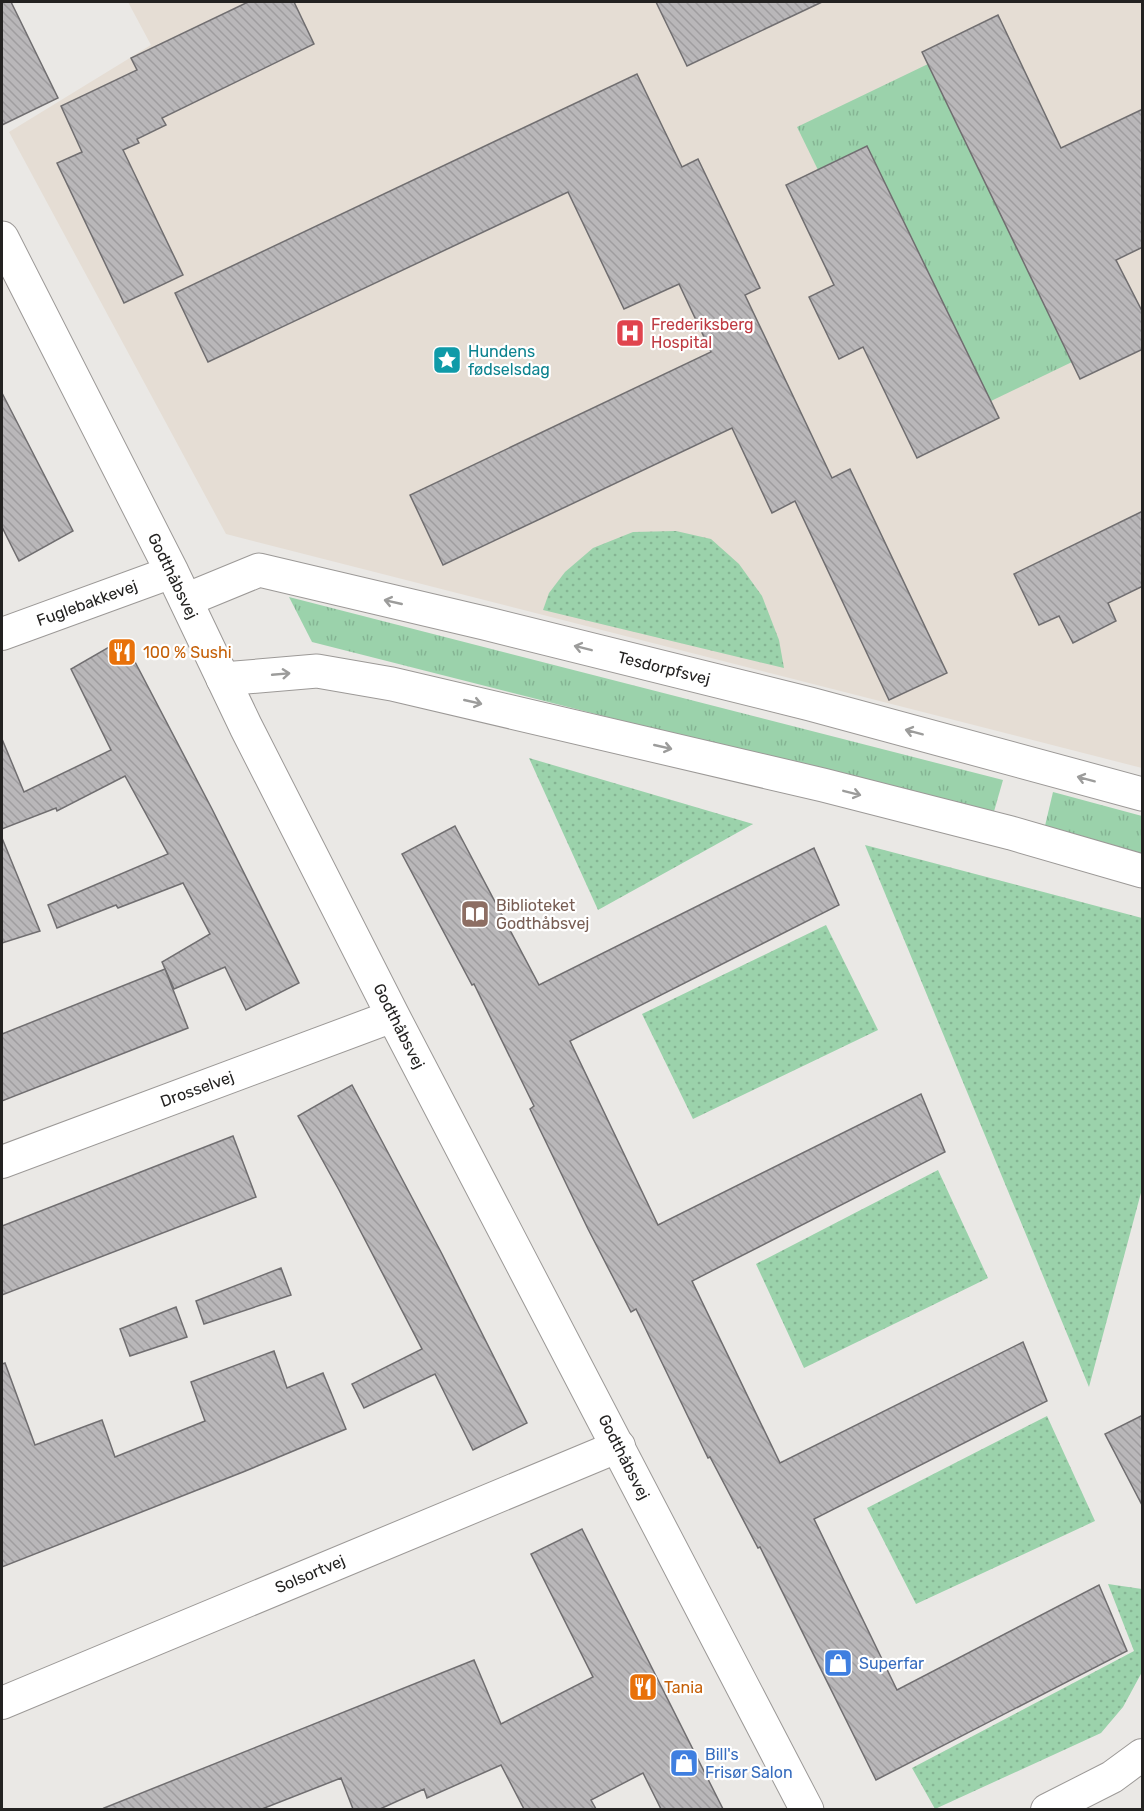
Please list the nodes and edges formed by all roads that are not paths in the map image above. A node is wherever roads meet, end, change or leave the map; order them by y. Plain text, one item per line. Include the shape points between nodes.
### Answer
1 (2, 238) edge
2 (172, 572) junction
3 (186, 600) junction
4 (2, 634) edge
5 (223, 679) junction
6 (1143, 794) edge
7 (1143, 871) edge
8 (393, 1016) junction
9 (2, 1162) edge
10 (619, 1446) junction
11 (2, 1703) edge
12 (1143, 1755) edge
13 (807, 1809) edge
14 (1047, 1809) edge

1 - 2 street, Godthåbsvej
2 - 3 street, Godthåbsvej
2 - 4 street, Fuglebakkevej
3 - 5 street, Godthåbsvej
6 -> 3 street, Tesdorpfsvej via 810,704 259,570
5 -> 7 street via 317,671 392,684 823,785 1011,832
5 - 8 street, Godthåbsvej
8 - 9 street, Drosselvej
8 - 10 street, Godthåbsvej
10 - 11 street, Solsortvej
10 - 13 street, Godthåbsvej
12 - 14 street via 1112,1777

